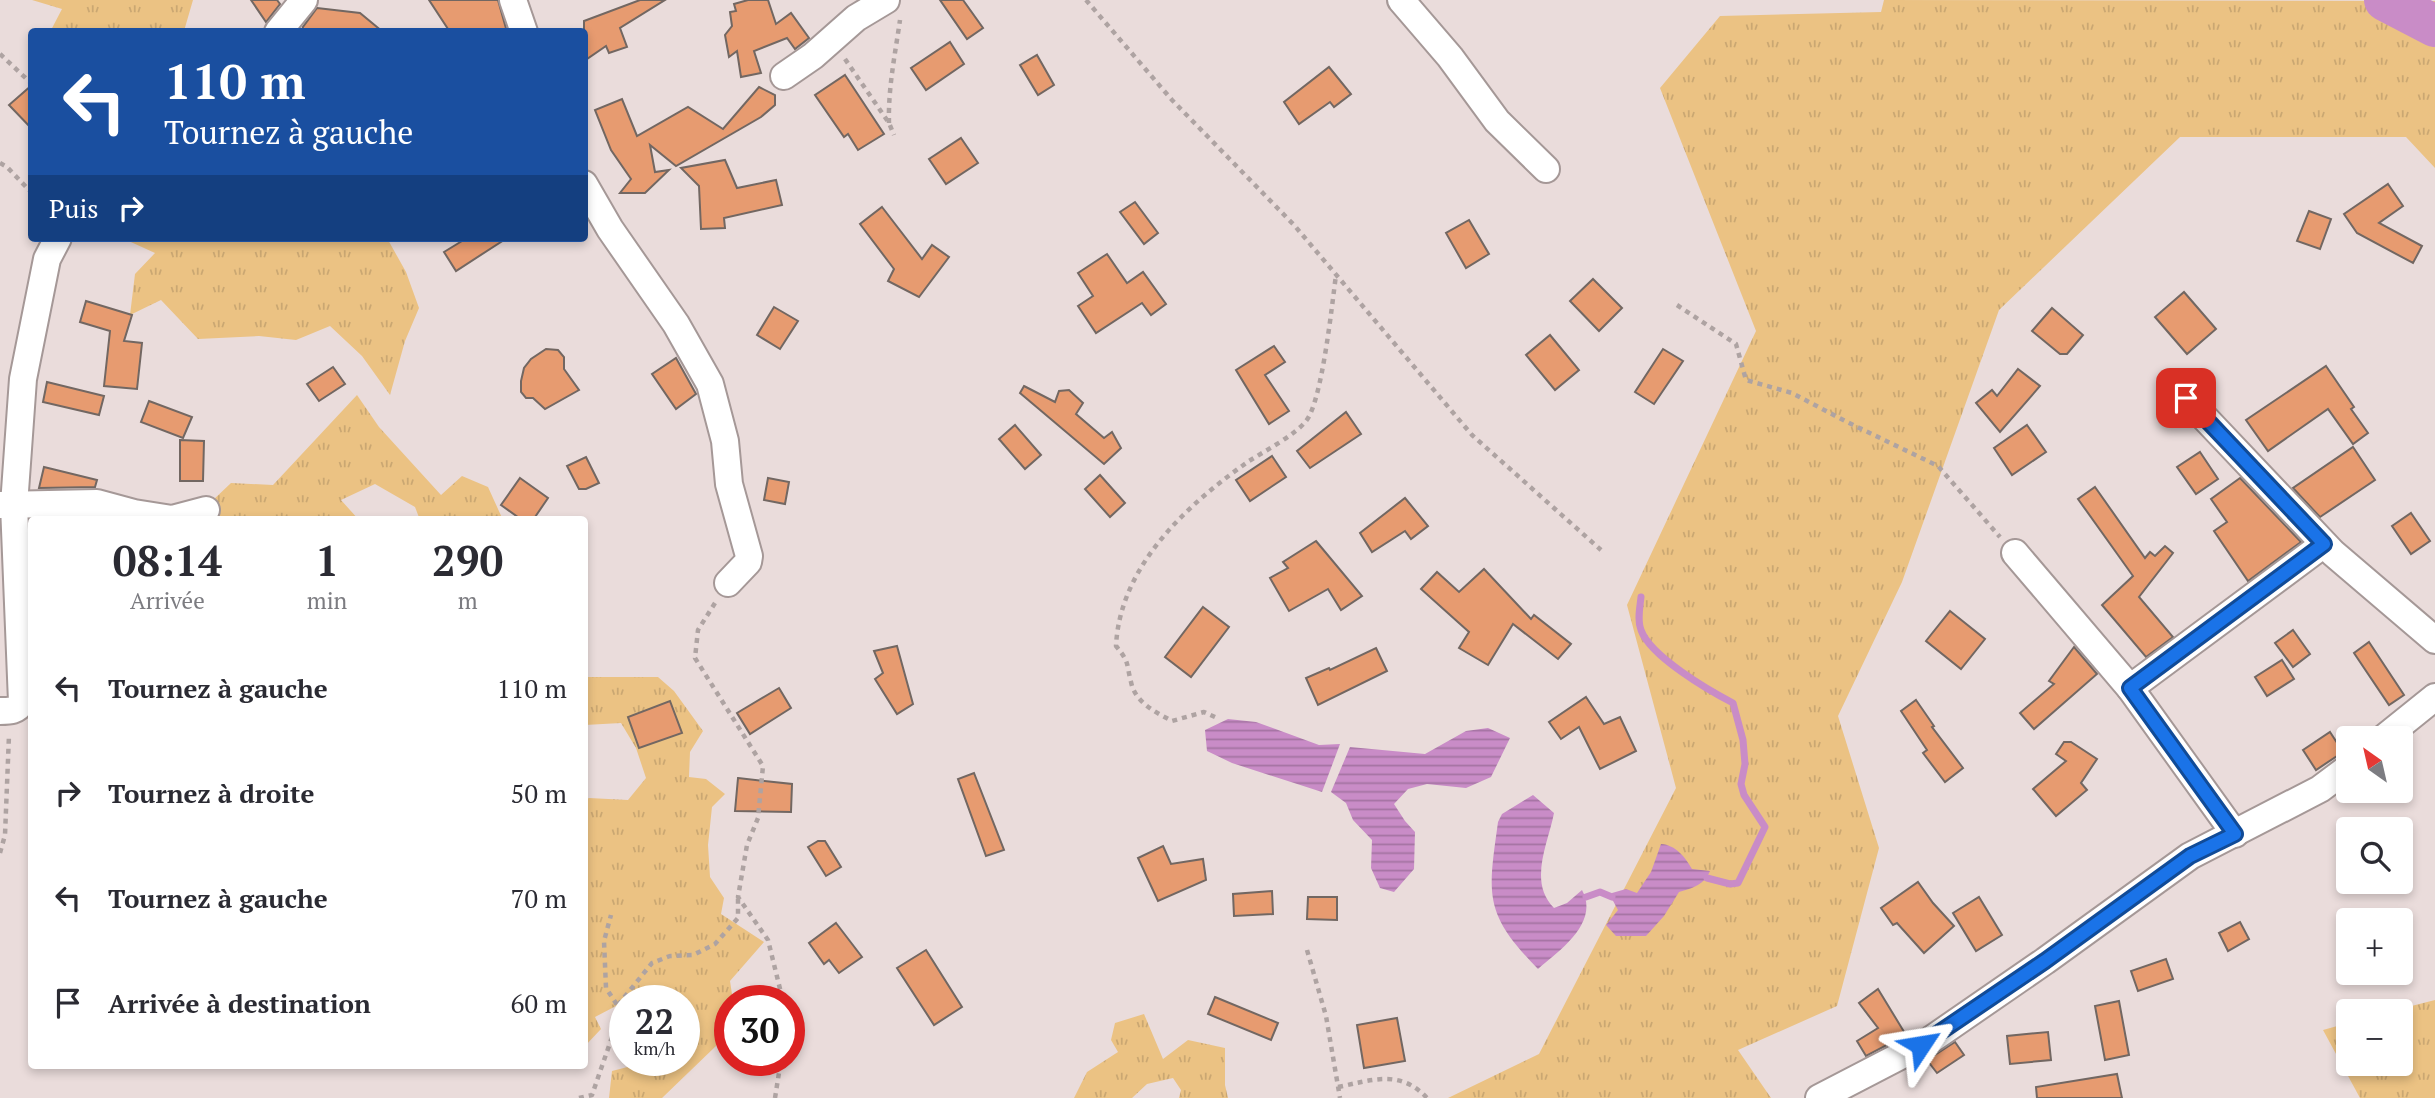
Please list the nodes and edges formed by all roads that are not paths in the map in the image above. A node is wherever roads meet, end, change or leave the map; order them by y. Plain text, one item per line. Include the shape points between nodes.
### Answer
1 (304, 0) edge
2 (513, 0) edge
3 (1401, 0) edge
4 (893, 5) edge
5 (281, 28) edge
6 (523, 28) edge
7 (784, 76) dead end
8 (1546, 169) dead end
9 (588, 191) edge
10 (56, 242) edge
11 (2186, 398) dead end
12 (7, 505) edge
13 (206, 510) dead end
14 (153, 516) edge
15 (183, 516) edge
16 (2324, 544) junction
17 (2014, 553) road end
18 (728, 583) road end
19 (2435, 640) edge
20 (2130, 688) junction
21 (2435, 697) edge
22 (5, 711) edge
23 (2399, 726) edge
24 (2336, 777) edge
25 (2235, 834) junction
26 (1819, 1098) edge

1 - 5 street
2 - 6 street
3 - 8 street via 1497,121
4 - 7 street via 856,18
9 - 18 street via 676,324 714,392 729,484 749,556
10 - 12 street via 47,259 24,370
11 - 16 street
12 - 14 street via 97,503
12 - 22 street via 22,702
13 - 15 street
16 - 19 street
16 - 20 street
17 - 20 street
20 - 25 street
21 - 23 street
24 - 25 street
25 - 26 street via 2190,856 1929,1041

